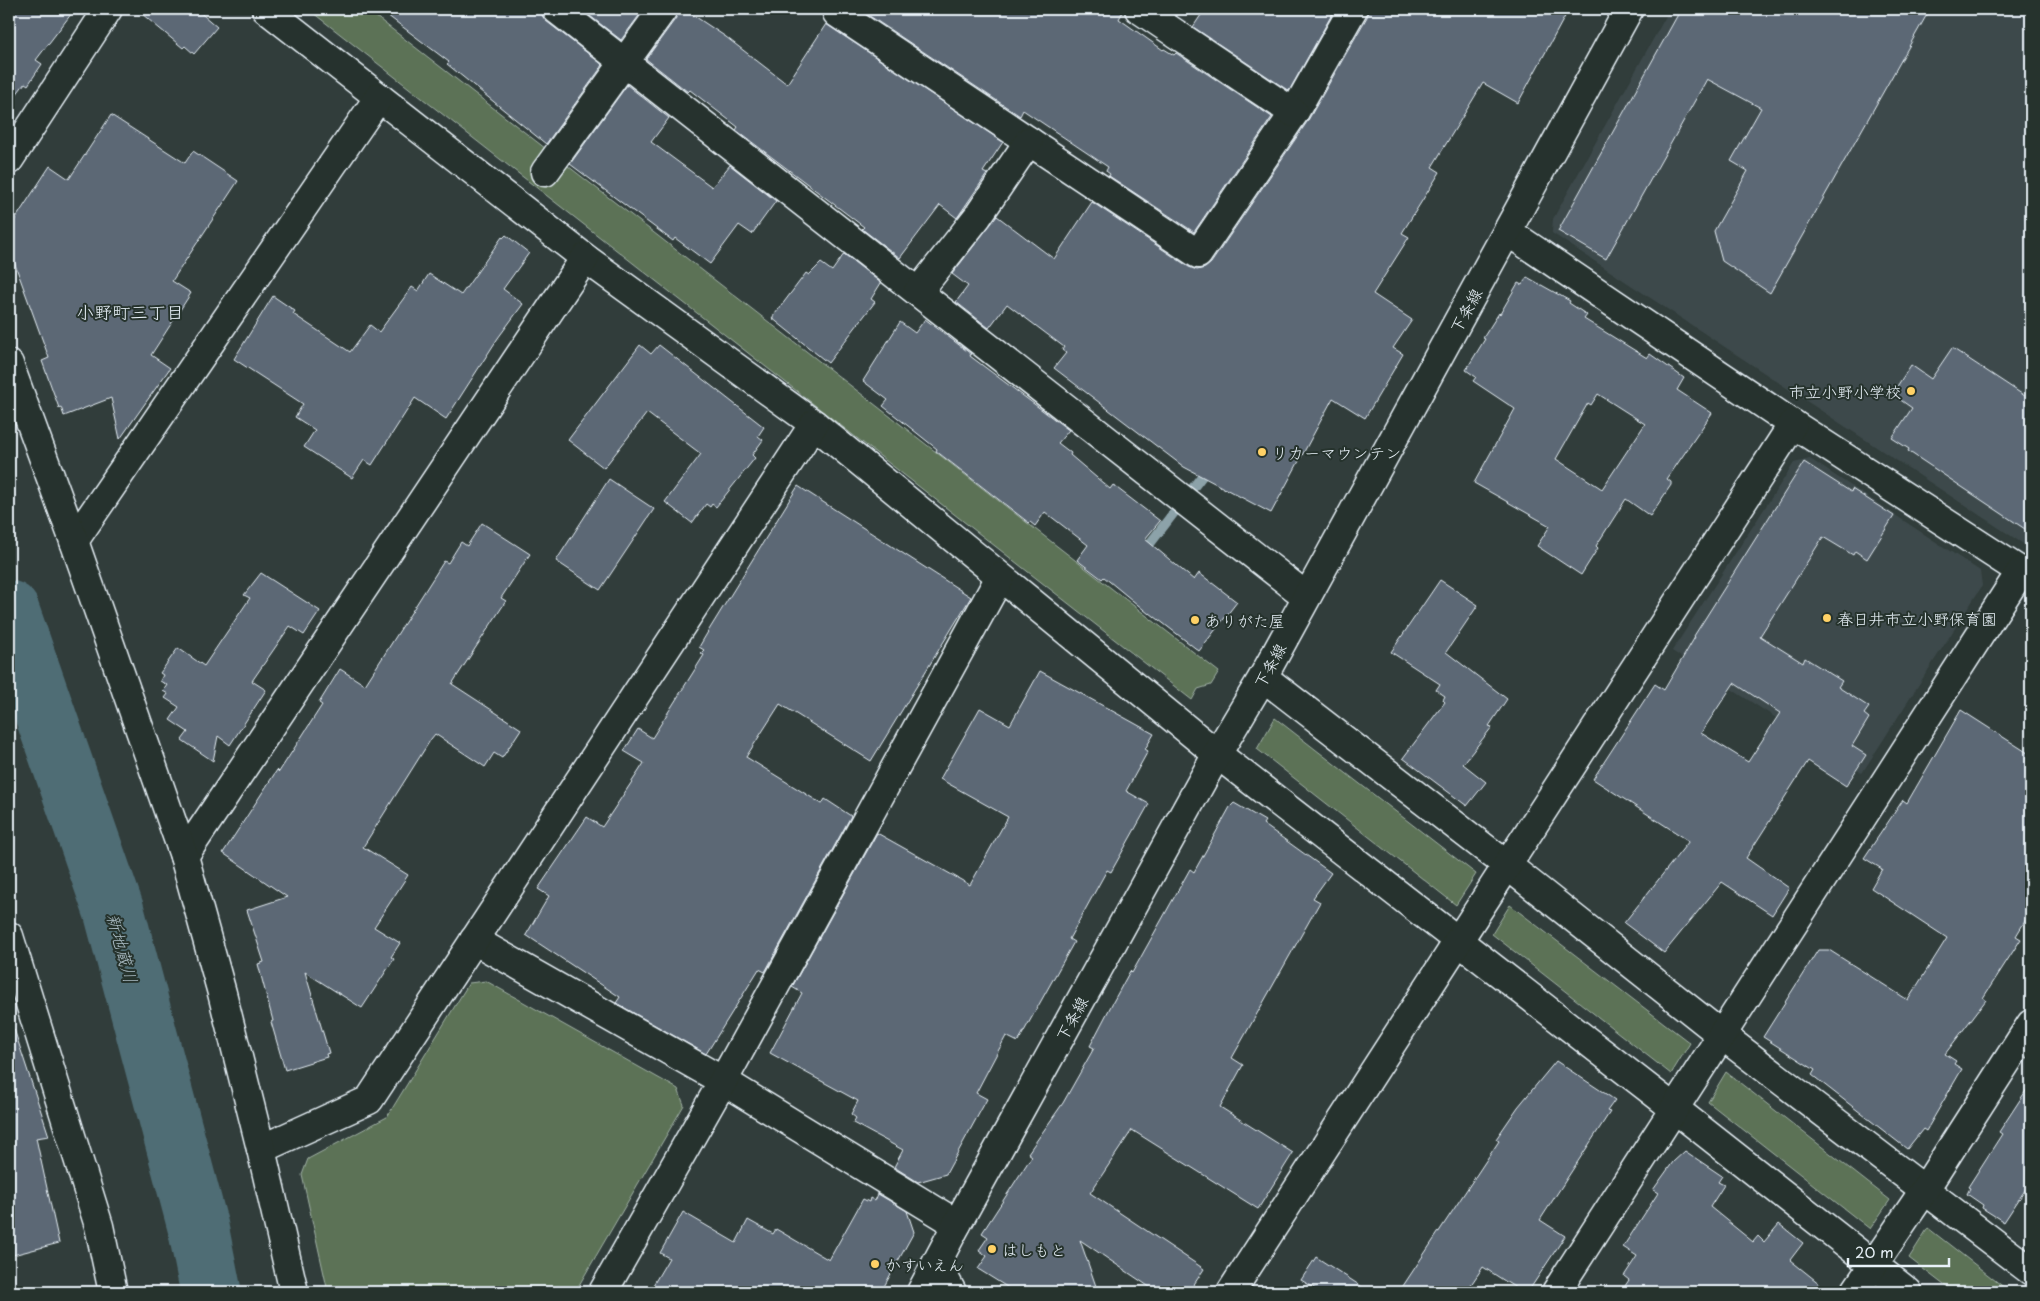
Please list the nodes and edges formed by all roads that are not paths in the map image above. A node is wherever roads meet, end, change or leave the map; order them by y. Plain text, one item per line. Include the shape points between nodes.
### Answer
1 (108, 9) edge
2 (266, 9) edge
3 (556, 9) edge
4 (663, 9) edge
5 (840, 9) edge
6 (1139, 9) edge
7 (1353, 9) edge
8 (1629, 9) edge
9 (625, 63) junction
10 (379, 97) junction
11 (1294, 114) junction
12 (1029, 141) junction
13 (9, 160) edge
14 (545, 172) dead end
15 (1508, 232) junction
16 (585, 258) junction
17 (918, 292) junction
18 (9, 364) edge
19 (814, 424) junction
20 (1793, 424) junction
21 (74, 541) junction
22 (2026, 575) edge
23 (1000, 577) junction
24 (1306, 596) junction
25 (1263, 678) junction
26 (1217, 754) junction
27 (184, 856) junction
28 (1508, 866) junction
29 (9, 936) edge
30 (474, 940) junction
31 (1458, 941) junction
32 (14, 974) edge
33 (2031, 1024) edge
34 (1723, 1036) junction
35 (723, 1081) junction
36 (1676, 1109) junction
37 (261, 1149) junction
38 (1925, 1190) junction
39 (957, 1224) junction
40 (937, 1264) junction
41 (1873, 1264) junction
42 (2031, 1270) edge
43 (113, 1292) edge
44 (294, 1292) edge
45 (603, 1292) edge
46 (921, 1292) edge
47 (952, 1292) edge
48 (1231, 1292) edge
49 (1556, 1292) edge
50 (1855, 1292) edge
51 (1908, 1292) edge

1 - 13 street
2 - 10 street
3 - 9 street
4 - 9 street
5 - 12 street via 837,13
6 - 11 street
7 - 11 street
8 - 15 street, 下条線
9 - 14 street
9 - 17 street
10 - 16 street
10 - 21 street
11 - 12 street via 1198,254
12 - 17 street via 978,216
15 - 20 street
15 - 24 street, 下条線
16 - 19 street
16 - 27 street
17 - 24 street
18 - 21 street
19 - 23 street
19 - 30 street
20 - 22 street
20 - 28 street
21 - 27 street
22 - 34 street
23 - 26 street
23 - 35 street
24 - 25 street, 下条線
25 - 26 street, 下条線
25 - 28 street
26 - 31 street
26 - 39 street, 下条線
27 - 37 street
28 - 31 street
28 - 34 street
29 - 32 street
30 - 35 street
30 - 37 street via 369,1100
31 - 36 street
31 - 48 street
32 - 43 street via 99,1226
33 - 38 street
34 - 36 street
34 - 38 street
35 - 39 street
35 - 45 street
36 - 41 street
36 - 49 street
37 - 44 street
38 - 41 street
38 - 42 street
39 - 40 street, 下条線
40 - 46 street, 下条線
40 - 47 street
41 - 50 street
41 - 51 street

